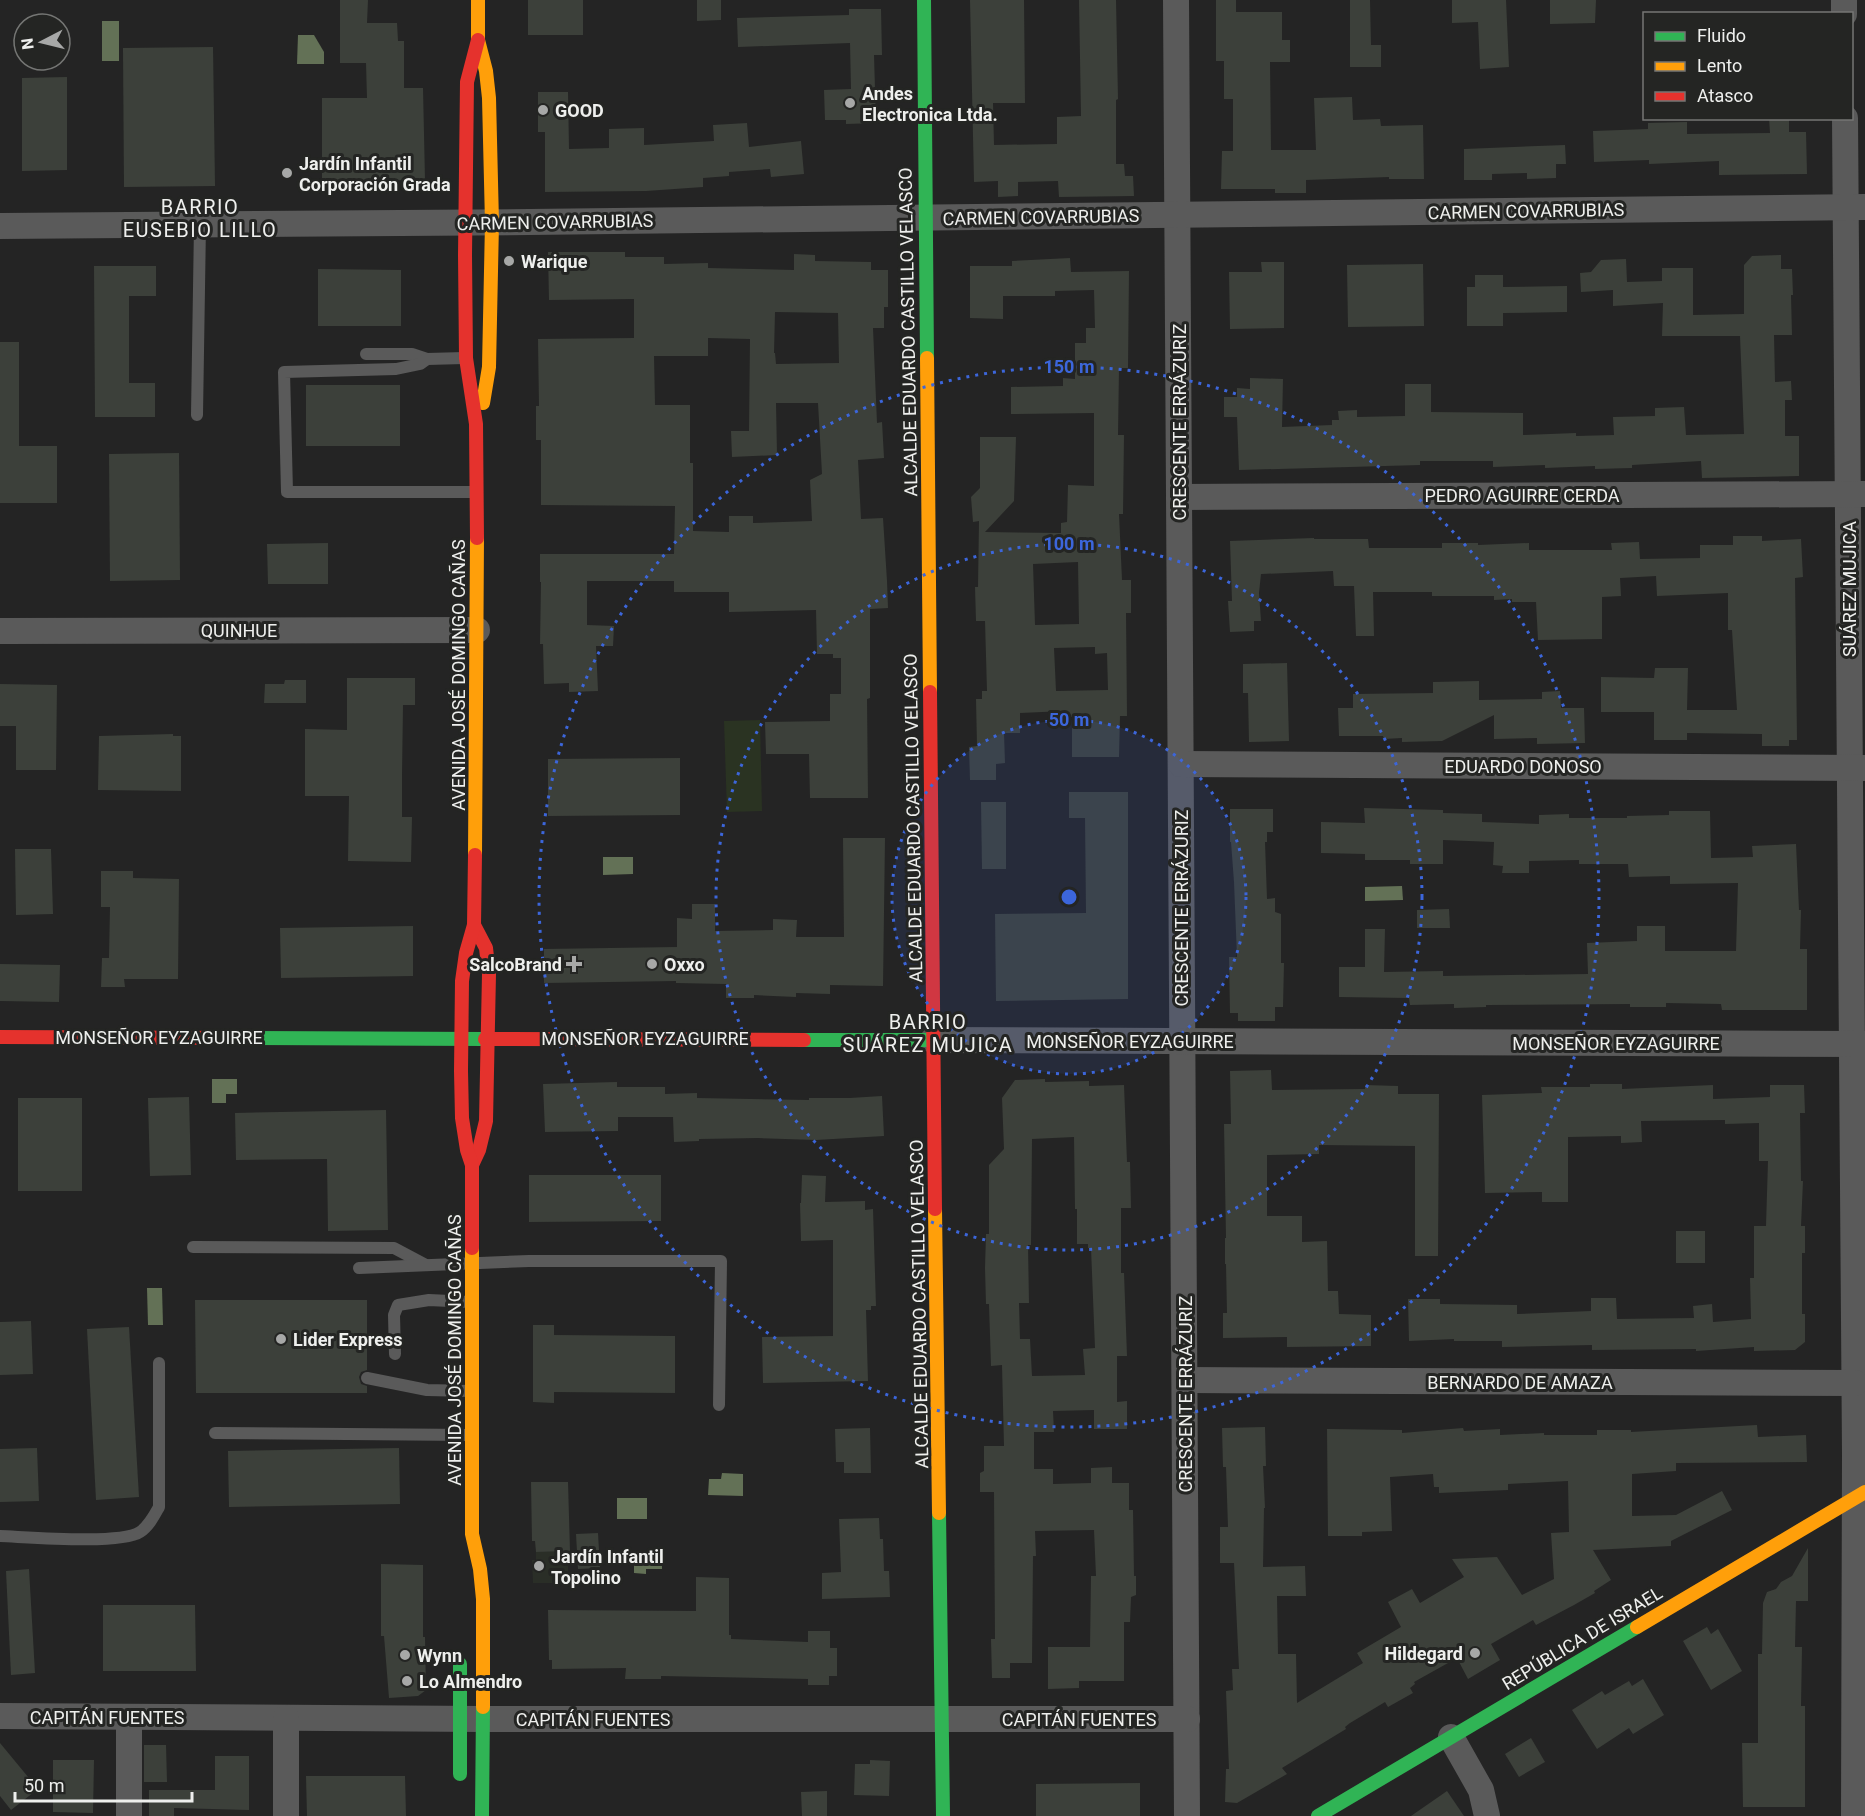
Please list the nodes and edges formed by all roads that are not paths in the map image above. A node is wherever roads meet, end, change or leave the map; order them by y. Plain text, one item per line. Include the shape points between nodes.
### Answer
1 (478, 0) edge
2 (924, 0) edge
3 (1176, 0) edge
4 (478, 40) junction
5 (1845, 120) edge
6 (1855, 207) edge
7 (1177, 215) junction
8 (925, 218) junction
9 (466, 223) junction
10 (492, 223) junction
11 (200, 225) junction
12 (0, 226) edge
13 (366, 354) dead end
14 (466, 358) junction
15 (427, 359) junction
16 (197, 415) dead end
17 (476, 424) junction
18 (477, 492) junction
19 (1856, 494) edge
20 (1179, 497) junction
21 (477, 630) junction
22 (0, 631) edge
23 (1181, 764) junction
24 (1857, 768) edge
25 (474, 925) junction
26 (0, 1037) edge
27 (462, 1038) junction
28 (488, 1038) junction
29 (933, 1040) junction
30 (1182, 1041) junction
31 (1859, 1044) edge
32 (472, 1165) junction
33 (193, 1247) dead end
34 (472, 1263) junction
35 (427, 1265) junction
36 (359, 1268) dead end
37 (472, 1302) junction
38 (395, 1354) dead end
39 (159, 1363) dead end
40 (368, 1378) dead end
41 (1185, 1380) junction
42 (1855, 1383) junction
43 (471, 1391) junction
44 (719, 1405) dead end
45 (215, 1433) dead end
46 (471, 1435) junction
47 (1860, 1494) edge
48 (472, 1534) junction
49 (0, 1536) edge
50 (465, 1568) dead end
51 (460, 1648) dead end
52 (1860, 1662) edge
53 (0, 1716) edge
54 (129, 1717) junction
55 (286, 1718) junction
56 (471, 1719) junction
57 (942, 1719) junction
58 (1187, 1719) junction
59 (1450, 1737) junction
60 (460, 1782) dead end
61 (129, 1816) edge
62 (286, 1816) edge
63 (482, 1816) edge
64 (943, 1816) edge
65 (1187, 1816) edge
66 (1318, 1816) edge
67 (1487, 1816) edge
68 (1854, 1816) edge

1 - 4 street, AVENIDA JOSÉ DOMINGO CAÑAS
2 - 8 street, ALCALDE EDUARDO CASTILLO VELASCO
3 - 7 street, CRESCENTE ERRÁZURIZ
4 - 9 street, AVENIDA JOSÉ DOMINGO CAÑAS via 467,82
4 - 10 street, AVENIDA JOSÉ DOMINGO CAÑAS via 488,84
5 - 6 street, SUÁREZ MUJICA
6 - 7 street, CARMEN COVARRUBIAS
6 - 19 street, SUÁREZ MUJICA
7 - 8 street, CARMEN COVARRUBIAS
7 - 20 street, CRESCENTE ERRÁZURIZ
8 - 10 street, CARMEN COVARRUBIAS
8 - 29 street, ALCALDE EDUARDO CASTILLO VELASCO
9 - 10 street, CARMEN COVARRUBIAS
9 - 11 street, CARMEN COVARRUBIAS
9 - 14 street, AVENIDA JOSÉ DOMINGO CAÑAS
10 - 17 street, AVENIDA JOSÉ DOMINGO CAÑAS via 489,367
11 - 12 street, CARMEN COVARRUBIAS
11 - 16 lane
13 - 15 lane via 412,354
14 - 15 lane
14 - 17 street, AVENIDA JOSÉ DOMINGO CAÑAS
15 - 18 lane via 396,369 284,372 287,492
17 - 18 street, AVENIDA JOSÉ DOMINGO CAÑAS
18 - 21 street, AVENIDA JOSÉ DOMINGO CAÑAS
19 - 20 street, PEDRO AGUIRRE CERDA
19 - 24 street, SUÁREZ MUJICA
20 - 23 street, CRESCENTE ERRÁZURIZ
21 - 22 street, QUINHUE
21 - 25 street, AVENIDA JOSÉ DOMINGO CAÑAS
23 - 24 street, EDUARDO DONOSO
23 - 30 street, CRESCENTE ERRÁZURIZ
24 - 31 street, SUÁREZ MUJICA
25 - 27 street, AVENIDA JOSÉ DOMINGO CAÑAS via 462,972
25 - 28 street, AVENIDA JOSÉ DOMINGO CAÑAS via 489,961
26 - 27 street, MONSEÑOR EYZAGUIRRE
27 - 28 street, MONSEÑOR EYZAGUIRRE
27 - 32 street, AVENIDA JOSÉ DOMINGO CAÑAS via 461,1121
28 - 29 street, MONSEÑOR EYZAGUIRRE
28 - 32 street, AVENIDA JOSÉ DOMINGO CAÑAS via 486,1121
29 - 30 street, MONSEÑOR EYZAGUIRRE
29 - 57 street, ALCALDE EDUARDO CASTILLO VELASCO
30 - 31 street, MONSEÑOR EYZAGUIRRE
30 - 41 street, CRESCENTE ERRÁZURIZ
31 - 42 street, SUÁREZ MUJICA
32 - 34 street, AVENIDA JOSÉ DOMINGO CAÑAS
33 - 35 lane via 394,1248
34 - 35 lane
34 - 37 street, AVENIDA JOSÉ DOMINGO CAÑAS
34 - 44 lane via 721,1262
35 - 36 lane
37 - 38 lane via 429,1300 398,1305 394,1316
37 - 43 street, AVENIDA JOSÉ DOMINGO CAÑAS
39 - 49 lane via 159,1507 150,1523 125,1538
40 - 43 lane via 428,1390
41 - 42 street, BERNARDO DE AMAZA
41 - 58 street, CRESCENTE ERRÁZURIZ
42 - 47 street, SUÁREZ MUJICA
43 - 46 street, AVENIDA JOSÉ DOMINGO CAÑAS
45 - 46 lane
46 - 48 street, AVENIDA JOSÉ DOMINGO CAÑAS
47 - 52 street, SUÁREZ MUJICA
47 - 59 street, REPÚBLICA DE ISRAEL
48 - 50 street, AVENIDA JOSÉ DOMINGO CAÑAS
48 - 56 street, AVENIDA JOSÉ DOMINGO CAÑAS via 483,1599
51 - 56 street, AVENIDA JOSÉ DOMINGO CAÑAS
52 - 68 street, SUÁREZ MUJICA
53 - 54 street, CAPITÁN FUENTES
54 - 55 street, CAPITÁN FUENTES
54 - 61 street
55 - 56 street, CAPITÁN FUENTES
55 - 62 street
56 - 57 street, CAPITÁN FUENTES
56 - 60 street, AVENIDA JOSÉ DOMINGO CAÑAS
56 - 63 street, AVENIDA JOSÉ DOMINGO CAÑAS
57 - 58 street, CAPITÁN FUENTES
57 - 64 street, ALCALDE EDUARDO CASTILLO VELASCO
58 - 65 street, CRESCENTE ERRÁZURIZ
59 - 66 street, REPÚBLICA DE ISRAEL
59 - 67 street via 1481,1790

